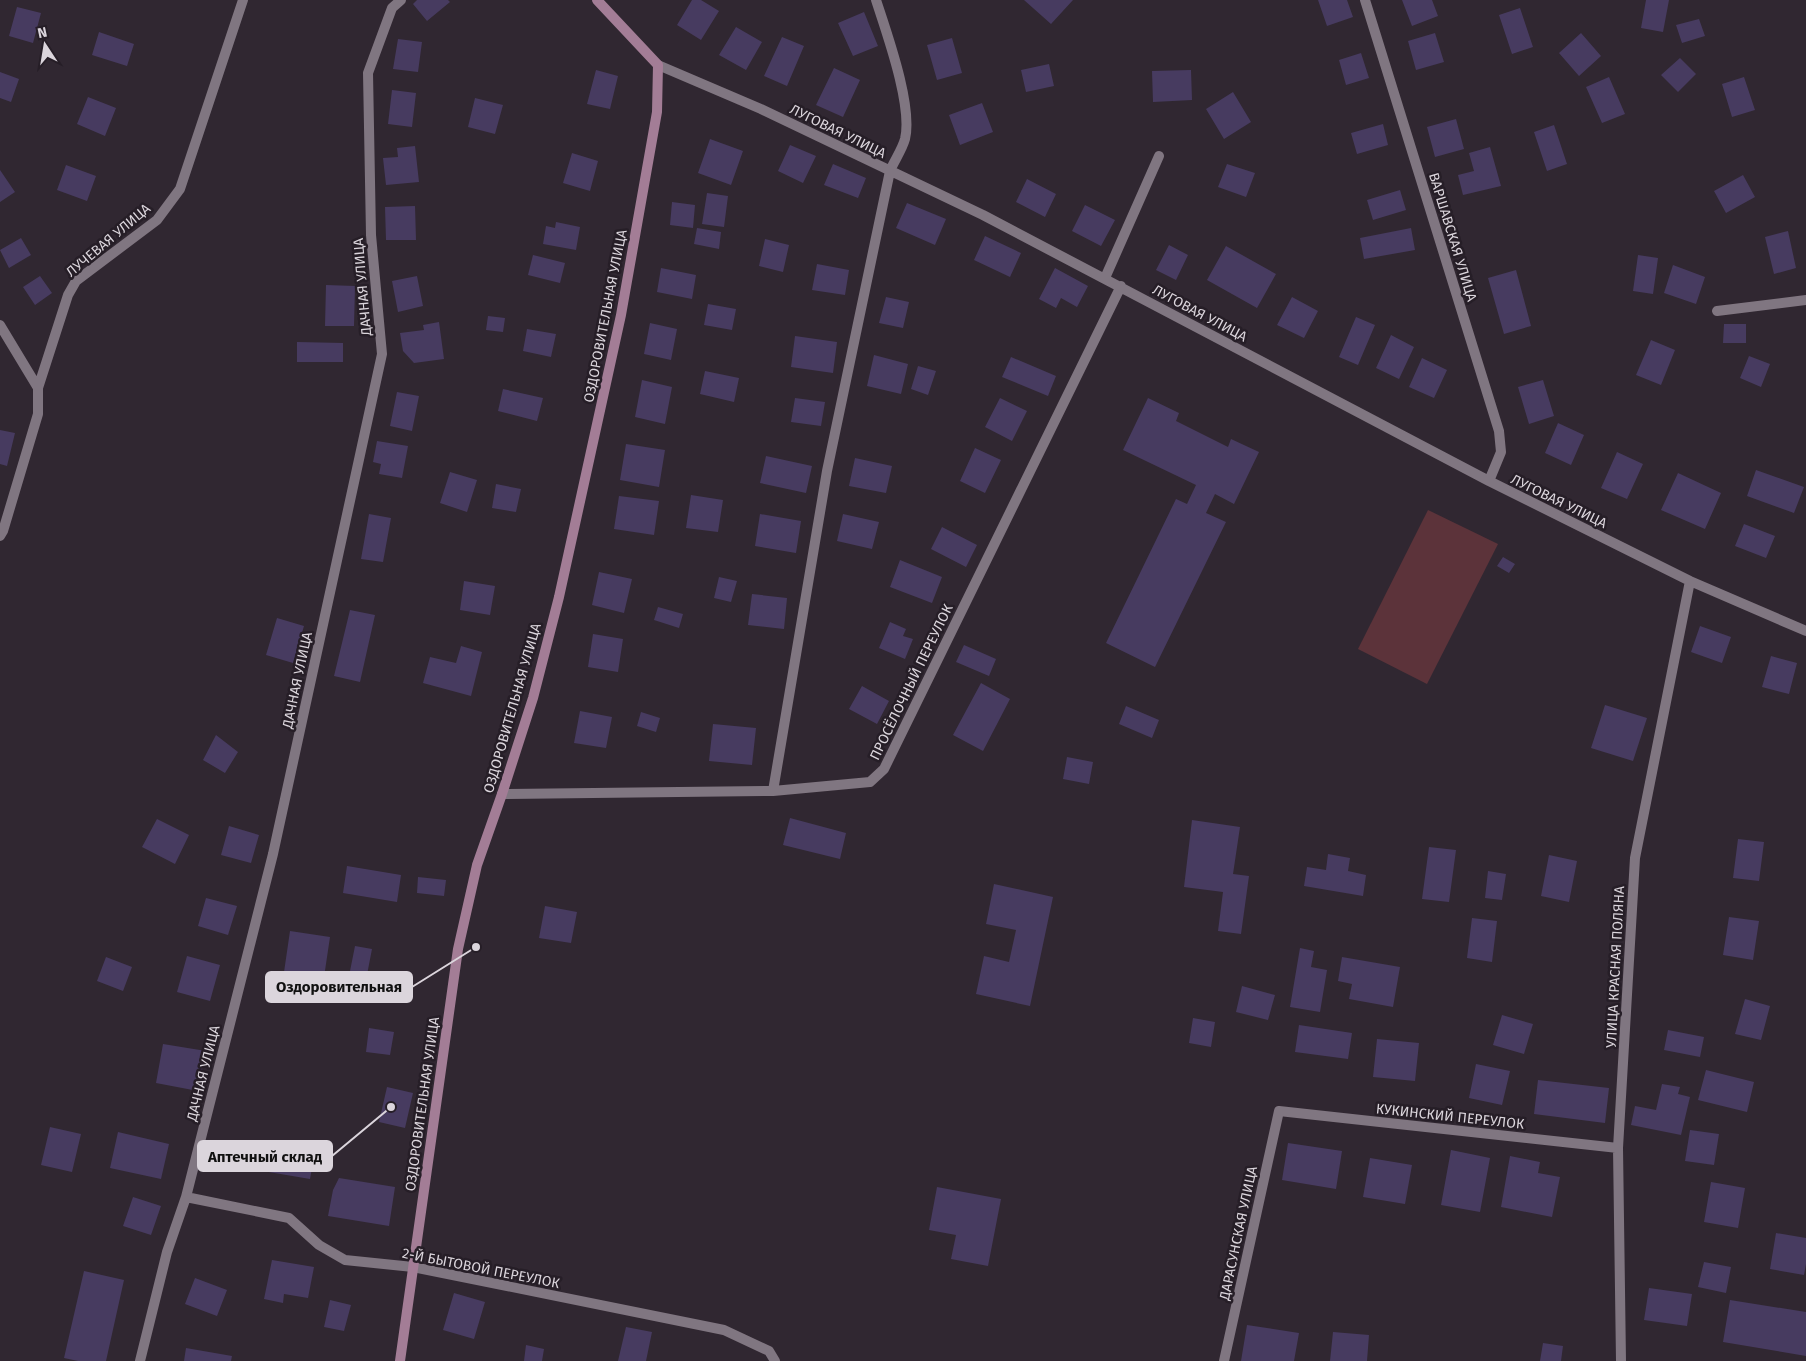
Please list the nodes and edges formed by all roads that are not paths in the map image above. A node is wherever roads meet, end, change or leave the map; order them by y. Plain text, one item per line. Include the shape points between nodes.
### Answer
1 (244, 0) edge
2 (401, 0) edge
3 (598, 0) edge
4 (876, 0) edge
5 (1365, 0) edge
6 (658, 65) junction
7 (1159, 156) dead end
8 (890, 171) junction
9 (1105, 278) junction
10 (1121, 286) junction
11 (1806, 300) edge
12 (1717, 311) dead end
13 (0, 325) edge
14 (38, 388) junction
15 (1489, 481) junction
16 (0, 536) edge
17 (1690, 581) junction
18 (1806, 631) edge
19 (772, 791) junction
20 (502, 794) junction
21 (1279, 1111) joint
22 (1618, 1148) junction
23 (186, 1197) junction
24 (414, 1267) junction
25 (140, 1361) edge
26 (400, 1361) edge
27 (775, 1361) edge
28 (1224, 1361) edge
29 (1621, 1361) edge

1 - 14 street, ЛУЧЕВАЯ УЛИЦА via 180,189 157,220 76,282 68,295
2 - 23 street, ДАЧНАЯ УЛИЦА via 392,8 368,73 371,236 382,354 273,854
3 - 6 street, ЛУГОВАЯ УЛИЦА
4 - 8 street via 890,40 907,114 904,140
5 - 15 street, ВАРШАВСКАЯ УЛИЦА via 1499,431 1501,452
6 - 8 street, ЛУГОВАЯ УЛИЦА via 761,109
6 - 20 street, ОЗДОРОВИТЕЛЬНАЯ УЛИЦА via 657,112 621,315 533,698
7 - 9 street
8 - 9 street, ЛУГОВАЯ УЛИЦА
8 - 19 street via 827,471
9 - 10 street, ЛУГОВАЯ УЛИЦА
10 - 15 street, ЛУГОВАЯ УЛИЦА
10 - 19 street, ПРОСЁЛОЧНЫЙ ПЕРЕУЛОК via 884,769 870,782
11 - 12 street
13 - 14 street
14 - 16 street, ЛУЧЕВАЯ УЛИЦА via 38,414
15 - 17 street, ЛУГОВАЯ УЛИЦА
17 - 18 street, ЛУГОВАЯ УЛИЦА
17 - 22 street, УЛИЦА КРАСНАЯ ПОЛЯНА via 1635,858
19 - 20 street, ПРОСЁЛОЧНЫЙ ПЕРЕУЛОК
20 - 24 street, ОЗДОРОВИТЕЛЬНАЯ УЛИЦА via 477,865 458,949
21 - 22 street, КУКИНСКИЙ ПЕРЕУЛОК
21 - 28 street, ДАРАСУНСКАЯ УЛИЦА
22 - 29 street, УЛИЦА КРАСНАЯ ПОЛЯНА
23 - 24 street, 2-Й БЫТОВОЙ ПЕРЕУЛОК via 289,1218 319,1245 345,1260
23 - 25 street, ДАЧНАЯ УЛИЦА via 167,1252
24 - 26 street, ОЗДОРОВИТЕЛЬНАЯ УЛИЦА
24 - 27 street, 2-Й БЫТОВОЙ ПЕРЕУЛОК via 724,1330 769,1351

